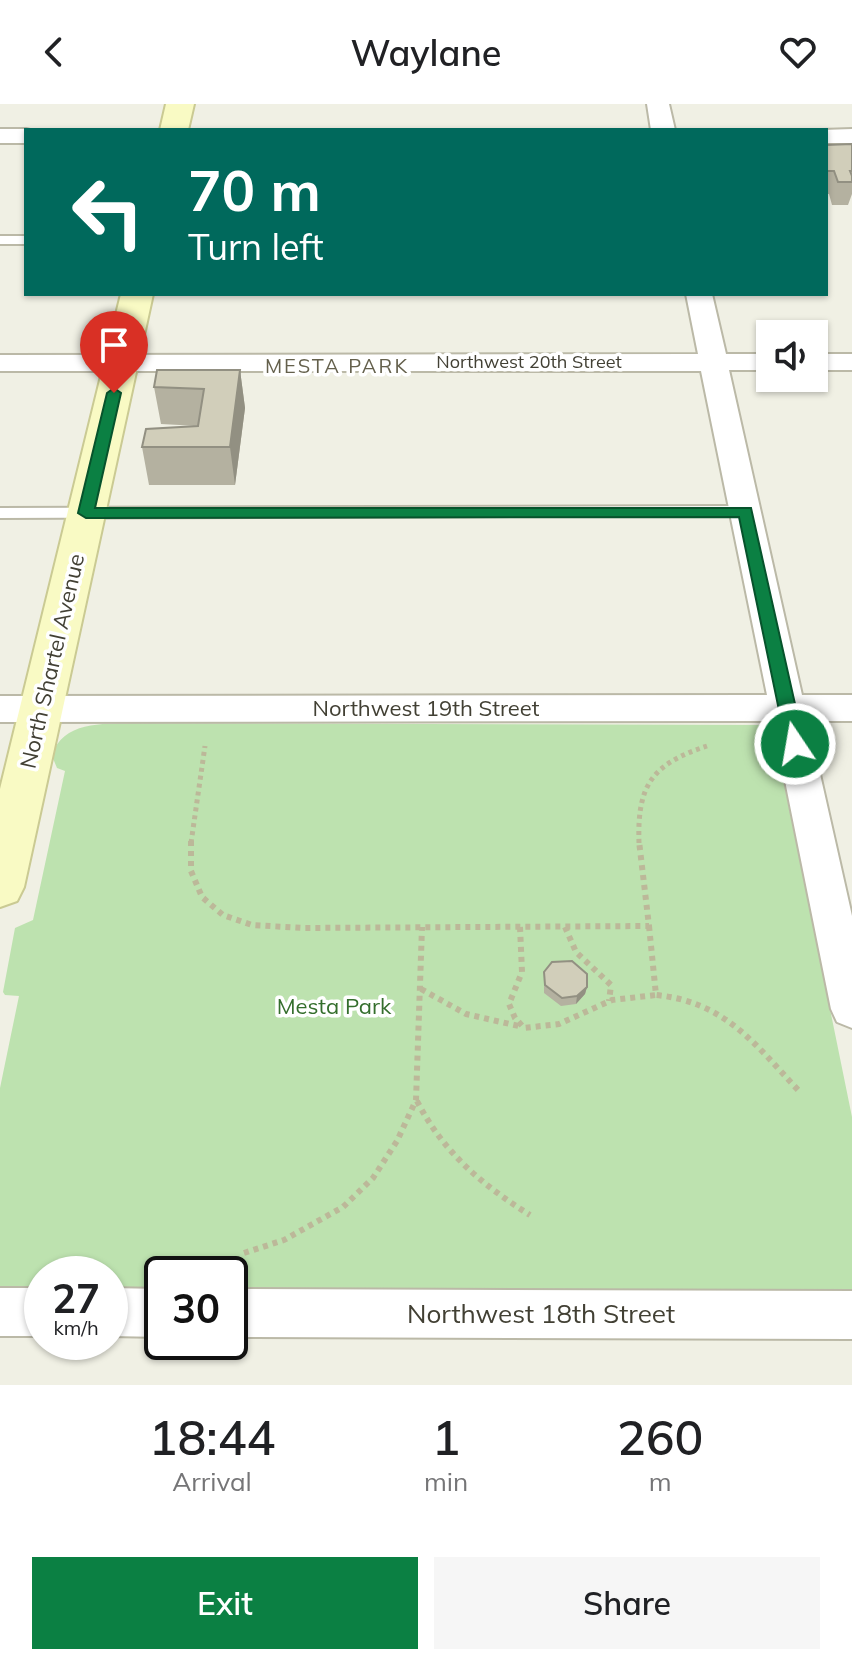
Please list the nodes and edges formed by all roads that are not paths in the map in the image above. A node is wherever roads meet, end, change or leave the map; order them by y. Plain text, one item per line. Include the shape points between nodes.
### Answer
1 (180, 104) edge
2 (658, 104) edge
3 (174, 128) edge
4 (663, 128) edge
5 (0, 136) edge
6 (24, 136) edge
7 (828, 136) edge
8 (852, 136) edge
9 (0, 240) edge
10 (24, 240) edge
11 (137, 296) edge
12 (699, 296) edge
13 (713, 362) junction
14 (756, 362) edge
15 (828, 362) edge
16 (852, 362) edge
17 (0, 363) edge
18 (121, 363) junction
19 (745, 511) junction
20 (0, 513) edge
21 (86, 513) junction
22 (788, 708) junction
23 (852, 708) edge
24 (0, 709) edge
25 (41, 709) junction
26 (0, 887) edge
27 (847, 960) edge
28 (852, 1009) edge
29 (0, 1312) edge
30 (24, 1312) edge
31 (248, 1313) edge
32 (852, 1315) edge

1 - 3 street
2 - 4 street
5 - 6 street
7 - 8 street
9 - 10 lane
11 - 18 street, North Shartel Avenue
12 - 13 street
13 - 14 street, Northwest 20th Street
13 - 18 street, Northwest 20th Street
13 - 19 street
15 - 16 street
17 - 18 street, Northwest 20th Street
18 - 21 street, North Shartel Avenue
19 - 21 lane
19 - 22 street
20 - 21 lane
21 - 25 street, North Shartel Avenue
22 - 23 street, Northwest 19th Street
22 - 25 street, Northwest 19th Street
22 - 27 street
24 - 25 street, Northwest 19th Street
25 - 26 street, North Shartel Avenue
27 - 28 street
29 - 30 street
31 - 32 street, Northwest 18th Street

